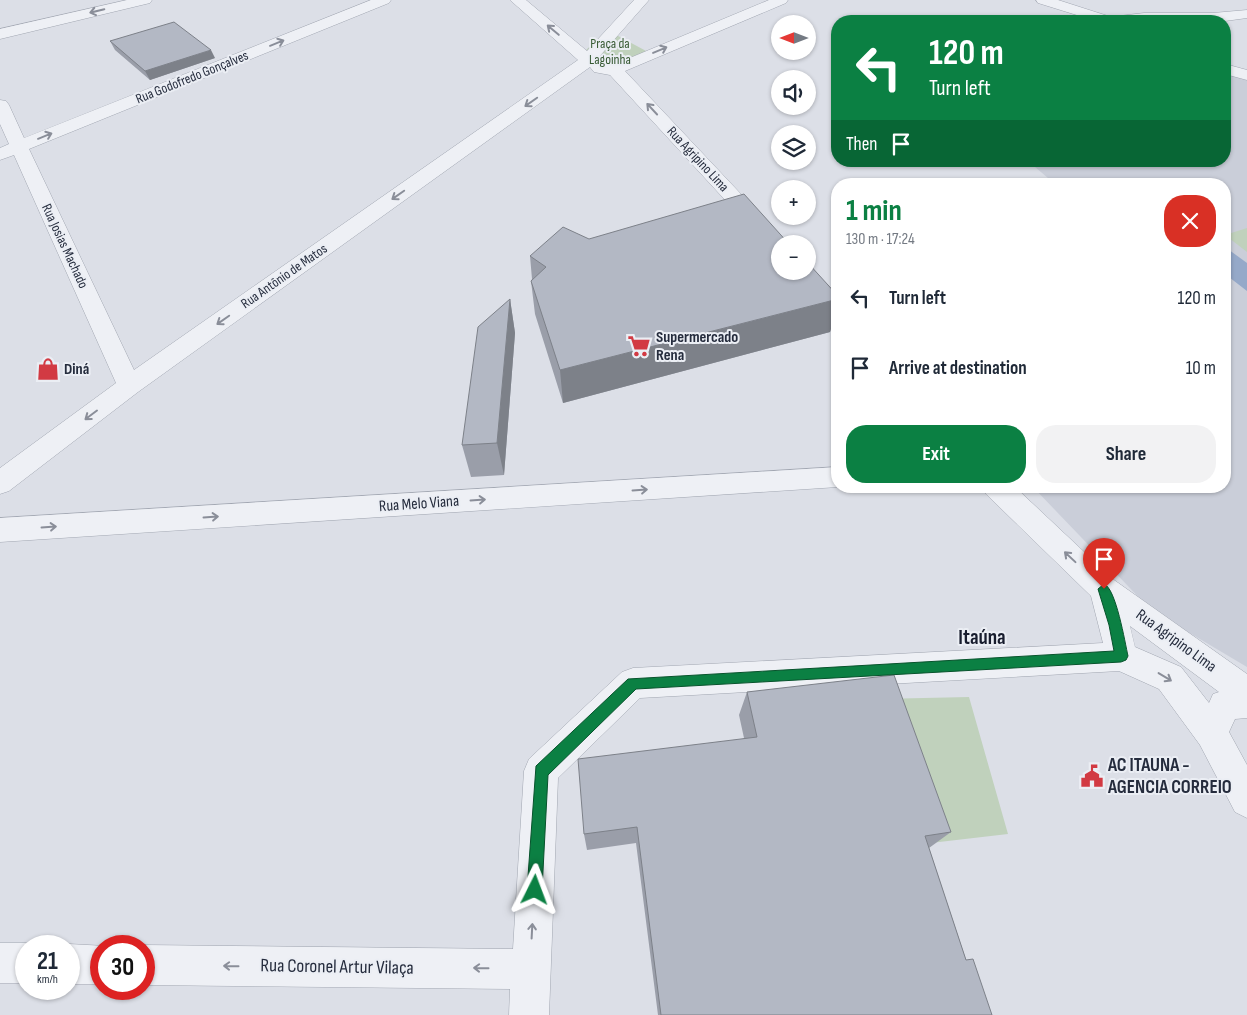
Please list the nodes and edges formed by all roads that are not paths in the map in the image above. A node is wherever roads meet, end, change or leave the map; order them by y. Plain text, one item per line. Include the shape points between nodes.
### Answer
1 (145, 0) edge
2 (384, 0) edge
3 (517, 0) edge
4 (642, 0) edge
5 (781, 0) edge
6 (1043, 0) edge
7 (1247, 14) edge
8 (1091, 15) edge
9 (1231, 15) edge
10 (0, 34) edge
11 (588, 60) junction
12 (615, 70) junction
13 (1231, 71) edge
14 (571, 73) junction
15 (1247, 76) edge
16 (0, 105) edge
17 (9, 150) edge
18 (771, 238) edge
19 (130, 386) junction
20 (831, 477) edge
21 (0, 483) edge
22 (1003, 493) edge
23 (0, 530) edge
24 (1104, 589) junction
25 (1121, 656) junction
26 (1247, 693) edge
27 (1247, 702) edge
28 (1212, 733) junction
29 (1247, 800) edge
30 (0, 963) edge
31 (15, 963) edge
32 (155, 964) edge
33 (530, 969) junction
34 (529, 1015) edge

1 -> 10 street
17 -> 2 street, Rua Godofredo Gonçalves
11 -> 3 street
4 - 11 street, Rua Antônio de Matos
12 -> 5 street
6 - 8 street
7 - 9 street
11 - 12 street via 597,66
11 - 14 street, Rua Antônio de Matos
12 - 14 street, Rua Antônio de Matos
18 -> 12 street, Rua Agripino Lima
13 - 15 street
14 -> 19 street, Rua Antônio de Matos
16 - 17 street, Rua Josias Machado
17 - 19 street, Rua Josias Machado
19 -> 21 street, Rua Antônio de Matos
23 -> 20 street, Rua Melo Viana
24 -> 22 street, Rua Agripino Lima
24 - 25 street
24 - 26 street, Rua Agripino Lima
25 -> 28 street via 1170,678
33 -> 25 street via 541,771 633,683
27 - 28 street via 1224,705
28 - 29 street
30 - 31 street
33 -> 32 street, Rua Coronel Artur Vilaça
33 - 34 street

